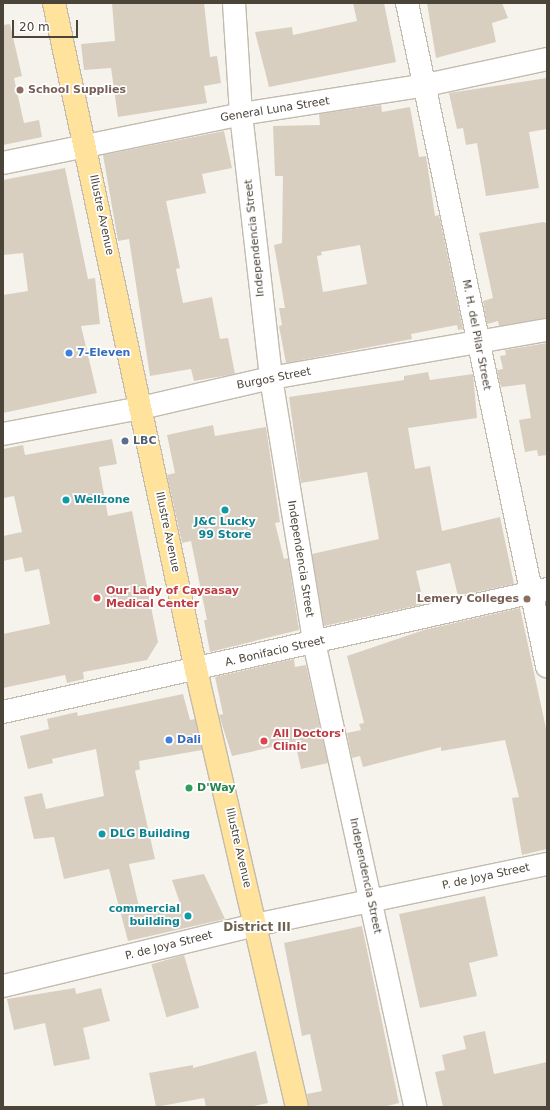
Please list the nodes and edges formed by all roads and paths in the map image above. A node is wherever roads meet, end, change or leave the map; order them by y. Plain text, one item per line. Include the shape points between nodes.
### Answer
1 (54, 3) edge
2 (234, 3) edge
3 (407, 3) edge
4 (547, 59) edge
5 (426, 85) junction
6 (241, 114) junction
7 (86, 145) junction
8 (3, 163) edge
9 (547, 330) edge
10 (477, 343) junction
11 (271, 378) junction
12 (141, 408) junction
13 (3, 434) edge
14 (538, 591) edge
15 (314, 642) junction
16 (547, 666) edge
17 (196, 670) junction
18 (3, 712) edge
19 (547, 864) edge
20 (370, 902) junction
21 (255, 925) junction
22 (3, 986) edge
23 (297, 1107) edge
24 (415, 1107) edge

1 - 7 main road, Illustre Avenue
2 - 6 street, Independencia Street
3 - 5 street, M. H. del Pilar Street
4 - 5 street, General Luna Street
5 - 6 street, General Luna Street
5 - 10 street, M. H. del Pilar Street
6 - 7 street, General Luna Street
6 - 11 street, Independencia Street
7 - 8 street, General Luna Street
7 - 12 main road, Illustre Avenue
9 - 10 street, Burgos Street
10 - 11 street, Burgos Street
10 - 14 street, M. H. del Pilar Street
11 - 12 street, Burgos Street
11 - 15 street, Independencia Street
12 - 13 street, Burgos Street
12 - 17 main road, Illustre Avenue
14 - 15 street, A. Bonifacio Street
14 - 16 street, M. H. del Pilar Street
15 - 17 street, A. Bonifacio Street
15 - 20 street, Independencia Street
17 - 18 street, A. Bonifacio Street
17 - 21 main road, Illustre Avenue
19 - 20 street, P. de Joya Street
20 - 21 street, P. de Joya Street
20 - 24 street, Independencia Street
21 - 22 street, P. de Joya Street
21 - 23 main road, Illustre Avenue

